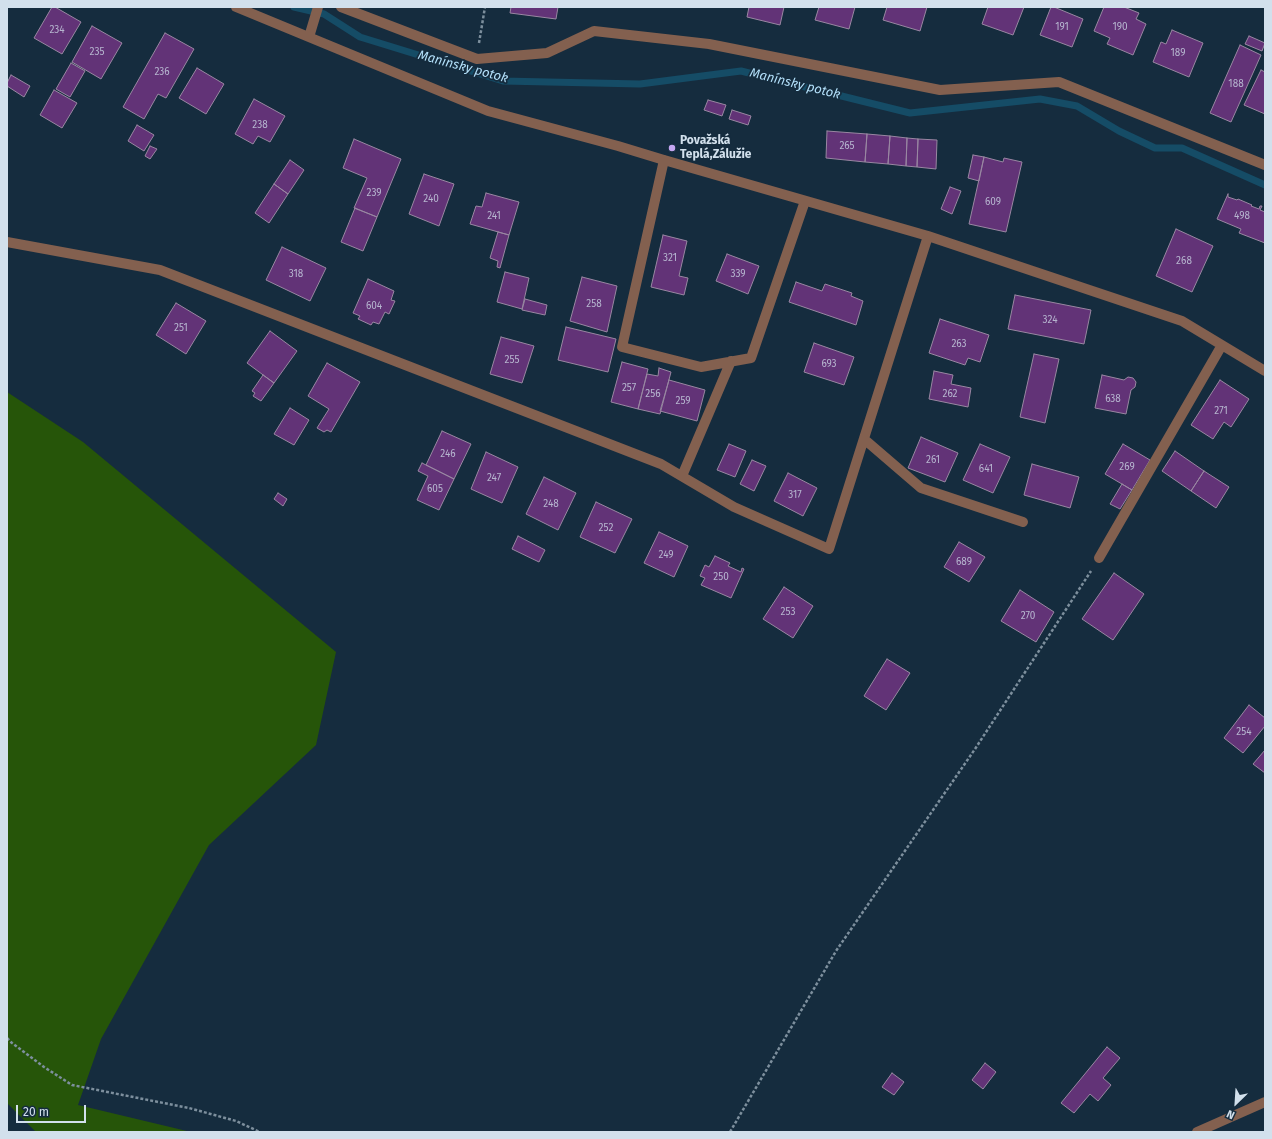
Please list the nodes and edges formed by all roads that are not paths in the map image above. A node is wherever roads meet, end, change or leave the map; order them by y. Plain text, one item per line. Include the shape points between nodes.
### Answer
1 (236, 7) edge
2 (318, 7) edge
3 (341, 7) edge
4 (308, 37) junction
5 (664, 160) junction
6 (1265, 165) edge
7 (805, 201) junction
8 (928, 236) junction
9 (7, 242) edge
10 (1222, 345) junction
11 (730, 362) junction
12 (1265, 371) edge
13 (864, 439) junction
14 (682, 476) junction
15 (1023, 522) dead end
16 (1099, 558) road end
17 (1265, 1102) edge
18 (1215, 1129) edge
19 (1197, 1132) edge

1 - 4 street
2 - 4 street
3 - 6 street via 476,59 546,53 594,31 709,44 940,90 1059,82
4 - 5 street via 488,111
5 - 7 street
5 - 11 street via 622,347 701,367
7 - 8 street
7 - 11 street via 751,358
8 - 10 street via 1182,321
8 - 13 street
9 - 14 street via 160,270 661,464
10 - 12 street
10 - 16 street
11 - 14 street
13 - 14 street via 829,549 734,507
13 - 15 street via 921,488
17 - 18 street
18 - 19 street

